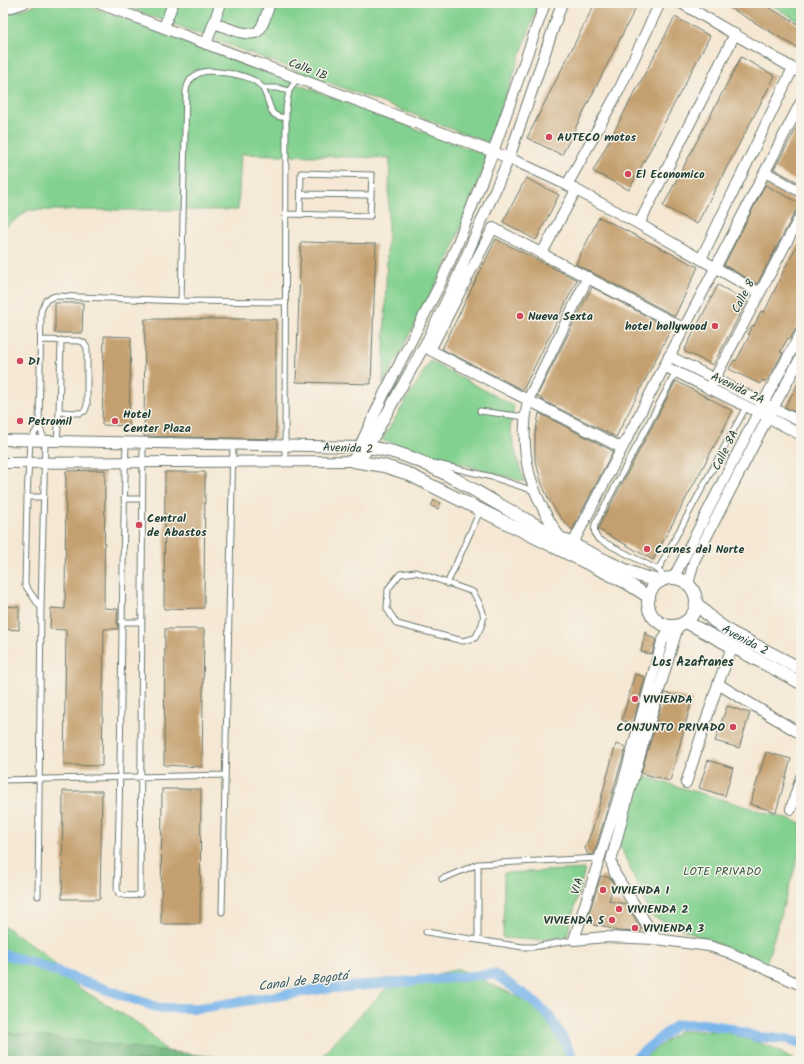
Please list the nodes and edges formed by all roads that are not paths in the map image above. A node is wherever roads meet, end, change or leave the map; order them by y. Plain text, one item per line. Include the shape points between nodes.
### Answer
1 (24, 3) edge
2 (98, 3) edge
3 (173, 3) edge
4 (221, 3) edge
5 (270, 3) edge
6 (545, 3) edge
7 (562, 3) edge
8 (660, 3) edge
9 (681, 3) edge
10 (3, 10) edge
11 (214, 23) junction
12 (164, 27) junction
13 (735, 34) junction
14 (206, 44) junction
15 (797, 71) edge
16 (297, 78) junction
17 (263, 88) junction
18 (289, 91) junction
19 (801, 102) edge
20 (286, 118) junction
21 (493, 152) junction
22 (508, 158) junction
23 (764, 172) junction
24 (571, 188) junction
25 (801, 192) edge
26 (301, 194) junction
27 (371, 195) junction
28 (286, 214) junction
29 (300, 214) junction
30 (801, 215) edge
31 (639, 224) junction
32 (542, 254) junction
33 (701, 259) junction
34 (715, 268) junction
35 (588, 277) junction
36 (760, 293) junction
37 (181, 301) junction
38 (286, 302) junction
39 (683, 328) junction
40 (801, 333) edge
41 (41, 340) junction
42 (61, 340) junction
43 (669, 356) junction
44 (801, 357) edge
45 (664, 366) junction
46 (676, 372) junction
47 (715, 379) junction
48 (710, 389) junction
49 (528, 400) junction
50 (763, 403) junction
51 (746, 407) junction
52 (480, 411) dead end
53 (59, 412) junction
54 (758, 413) junction
55 (771, 413) junction
56 (525, 417) junction
57 (801, 422) edge
58 (39, 426) junction
59 (801, 434) edge
60 (3, 440) edge
61 (30, 441) junction
62 (45, 441) junction
63 (57, 442) junction
64 (126, 443) junction
65 (143, 443) junction
66 (233, 445) junction
67 (285, 446) junction
68 (364, 447) junction
69 (622, 448) junction
70 (408, 456) junction
71 (233, 462) junction
72 (285, 462) junction
73 (357, 462) junction
74 (3, 463) edge
75 (28, 463) junction
76 (44, 463) junction
77 (125, 463) junction
78 (143, 463) junction
79 (534, 491) junction
80 (27, 497) junction
81 (43, 497) junction
82 (124, 499) junction
83 (142, 499) junction
84 (480, 510) junction
85 (567, 542) junction
86 (665, 577) junction
87 (447, 584) junction
88 (688, 584) junction
89 (649, 597) junction
90 (696, 602) junction
91 (41, 608) junction
92 (121, 622) junction
93 (142, 622) junction
94 (678, 625) junction
95 (732, 647) junction
96 (801, 669) edge
97 (801, 682) edge
98 (718, 684) junction
99 (801, 734) edge
100 (225, 776) junction
101 (121, 778) junction
102 (141, 778) junction
103 (801, 778) edge
104 (3, 780) edge
105 (39, 780) junction
106 (686, 783) dead end
107 (627, 784) junction
108 (791, 809) dead end
109 (599, 858) junction
110 (478, 864) junction
111 (442, 879) dead end
112 (38, 896) dead end
113 (222, 912) dead end
114 (426, 932) dead end
115 (478, 939) junction
116 (656, 939) junction
117 (574, 940) junction
118 (801, 985) edge

1 - 10 street
2 - 12 street, Calle 1B
3 - 12 street
4 - 11 street
5 - 11 street via 260,29 255,34 248,35
6 - 21 street
7 - 22 street
8 - 24 street
9 - 13 street
11 - 14 street
12 - 14 street, Calle 1B
13 - 15 street
13 - 31 street
14 - 16 street, Calle 1B
15 - 33 street
16 - 18 lane
16 - 21 street, Calle 1B
17 - 18 lane
17 - 20 lane via 272,112 277,117
17 - 37 lane via 256,81 242,76 209,71 199,73 188,82
18 - 20 lane
19 - 23 street
20 - 28 lane
21 - 22 street, Calle 1B
21 - 68 street via 440,284 384,394
22 - 24 street, Calle 1B
22 - 68 street via 428,339
23 - 25 street
23 - 34 street
24 - 31 street, Calle 1B
24 - 32 street
26 - 27 lane
26 - 27 lane via 301,173 372,175
26 - 29 lane
27 - 29 lane via 370,216
28 - 29 lane
28 - 38 lane
30 - 36 street, Calle 8
31 - 33 street, Calle 1B
32 - 35 street
32 - 49 street via 493,228 430,350
33 - 34 street, Calle 1B
34 - 36 street, Calle 1B
34 - 39 street
35 - 39 street
35 - 49 street
36 - 47 street, Calle 8
37 - 38 lane
37 - 41 lane via 55,296 46,300 41,311
38 - 67 lane
39 - 43 street
40 - 50 street, Calle 8A
41 - 42 lane
41 - 58 lane
42 - 53 lane
42 - 53 lane via 80,341 87,348 87,405 85,411 80,413
43 - 45 street
43 - 47 street, Avenida 2A
44 - 55 street, Calle 8A
45 - 46 street, Avenida 2A
45 - 69 street
46 - 48 street, Avenida 2A
46 - 86 lane via 594,530 598,539
47 - 48 street, Calle 8
47 - 50 street, Avenida 2A
48 - 51 street, Avenida 2A
49 - 56 street
49 - 69 street
50 - 54 street, Calle 8A
50 - 55 street, Avenida 2A
51 - 54 street, Avenida 2A
51 - 86 lane
52 - 56 lane
53 - 63 lane
54 - 55 street, Avenida 2A
54 - 86 street, Calle 8A
55 - 57 street, Avenida 2A
55 - 59 street, Avenida 2A
55 - 88 street, Calle 8A via 694,561
56 - 79 street via 526,462
58 - 61 lane
58 - 62 lane
60 - 61 street, Avenida 2
61 - 62 street, Avenida 2
61 - 75 lane
62 - 63 street, Avenida 2
62 - 76 lane
63 - 64 street, Avenida 2
64 - 65 street, Avenida 2
64 - 77 lane
65 - 66 street, Avenida 2
65 - 78 lane
66 - 67 street, Avenida 2
66 - 71 lane
67 - 68 street, Avenida 2
67 - 72 lane
68 - 70 street, Avenida 2
68 - 73 street
69 - 85 street
70 - 79 lane via 492,477
70 - 85 street, Avenida 2 via 440,471
71 - 72 street, Avenida 2
71 - 78 street, Avenida 2
71 - 100 lane
72 - 73 street, Avenida 2
73 - 84 street, Avenida 2 via 384,466 406,473
74 - 75 street, Avenida 2
75 - 76 street, Avenida 2
75 - 80 lane
76 - 77 street, Avenida 2
76 - 81 lane
77 - 78 street, Avenida 2
77 - 82 lane
78 - 83 lane
79 - 85 street via 548,520
80 - 81 lane
80 - 91 lane via 25,585
81 - 91 lane
82 - 83 lane
82 - 92 lane
83 - 93 lane
84 - 87 lane
84 - 89 street, Avenida 2 via 627,583
85 - 86 street, Avenida 2 via 648,580
86 - 88 street
86 - 89 street via 656,585
87 - 87 lane via 416,572 400,574 388,589 387,609 397,624 463,641 475,638 483,625 483,610 473,592
88 - 90 street
89 - 94 street via 654,617 663,624
90 - 94 street via 691,617
90 - 96 street, Avenida 2 via 713,620 730,632
91 - 105 lane
92 - 93 lane
92 - 101 lane
93 - 102 lane
94 - 95 street, Avenida 2
94 - 107 street via 662,642
95 - 97 street, Avenida 2
95 - 98 street
98 - 99 street
98 - 106 street
100 - 102 lane
100 - 113 lane
101 - 102 lane
101 - 102 lane via 117,889 119,894 124,896 140,894
101 - 105 lane
103 - 108 street
104 - 105 lane
105 - 112 lane
107 - 109 street, VIA
107 - 116 street via 611,861 612,867
109 - 110 lane
109 - 117 street, VIA
110 - 111 lane
110 - 115 lane
114 - 115 lane
115 - 117 lane via 523,947
116 - 117 street via 604,937
116 - 118 street via 724,950

